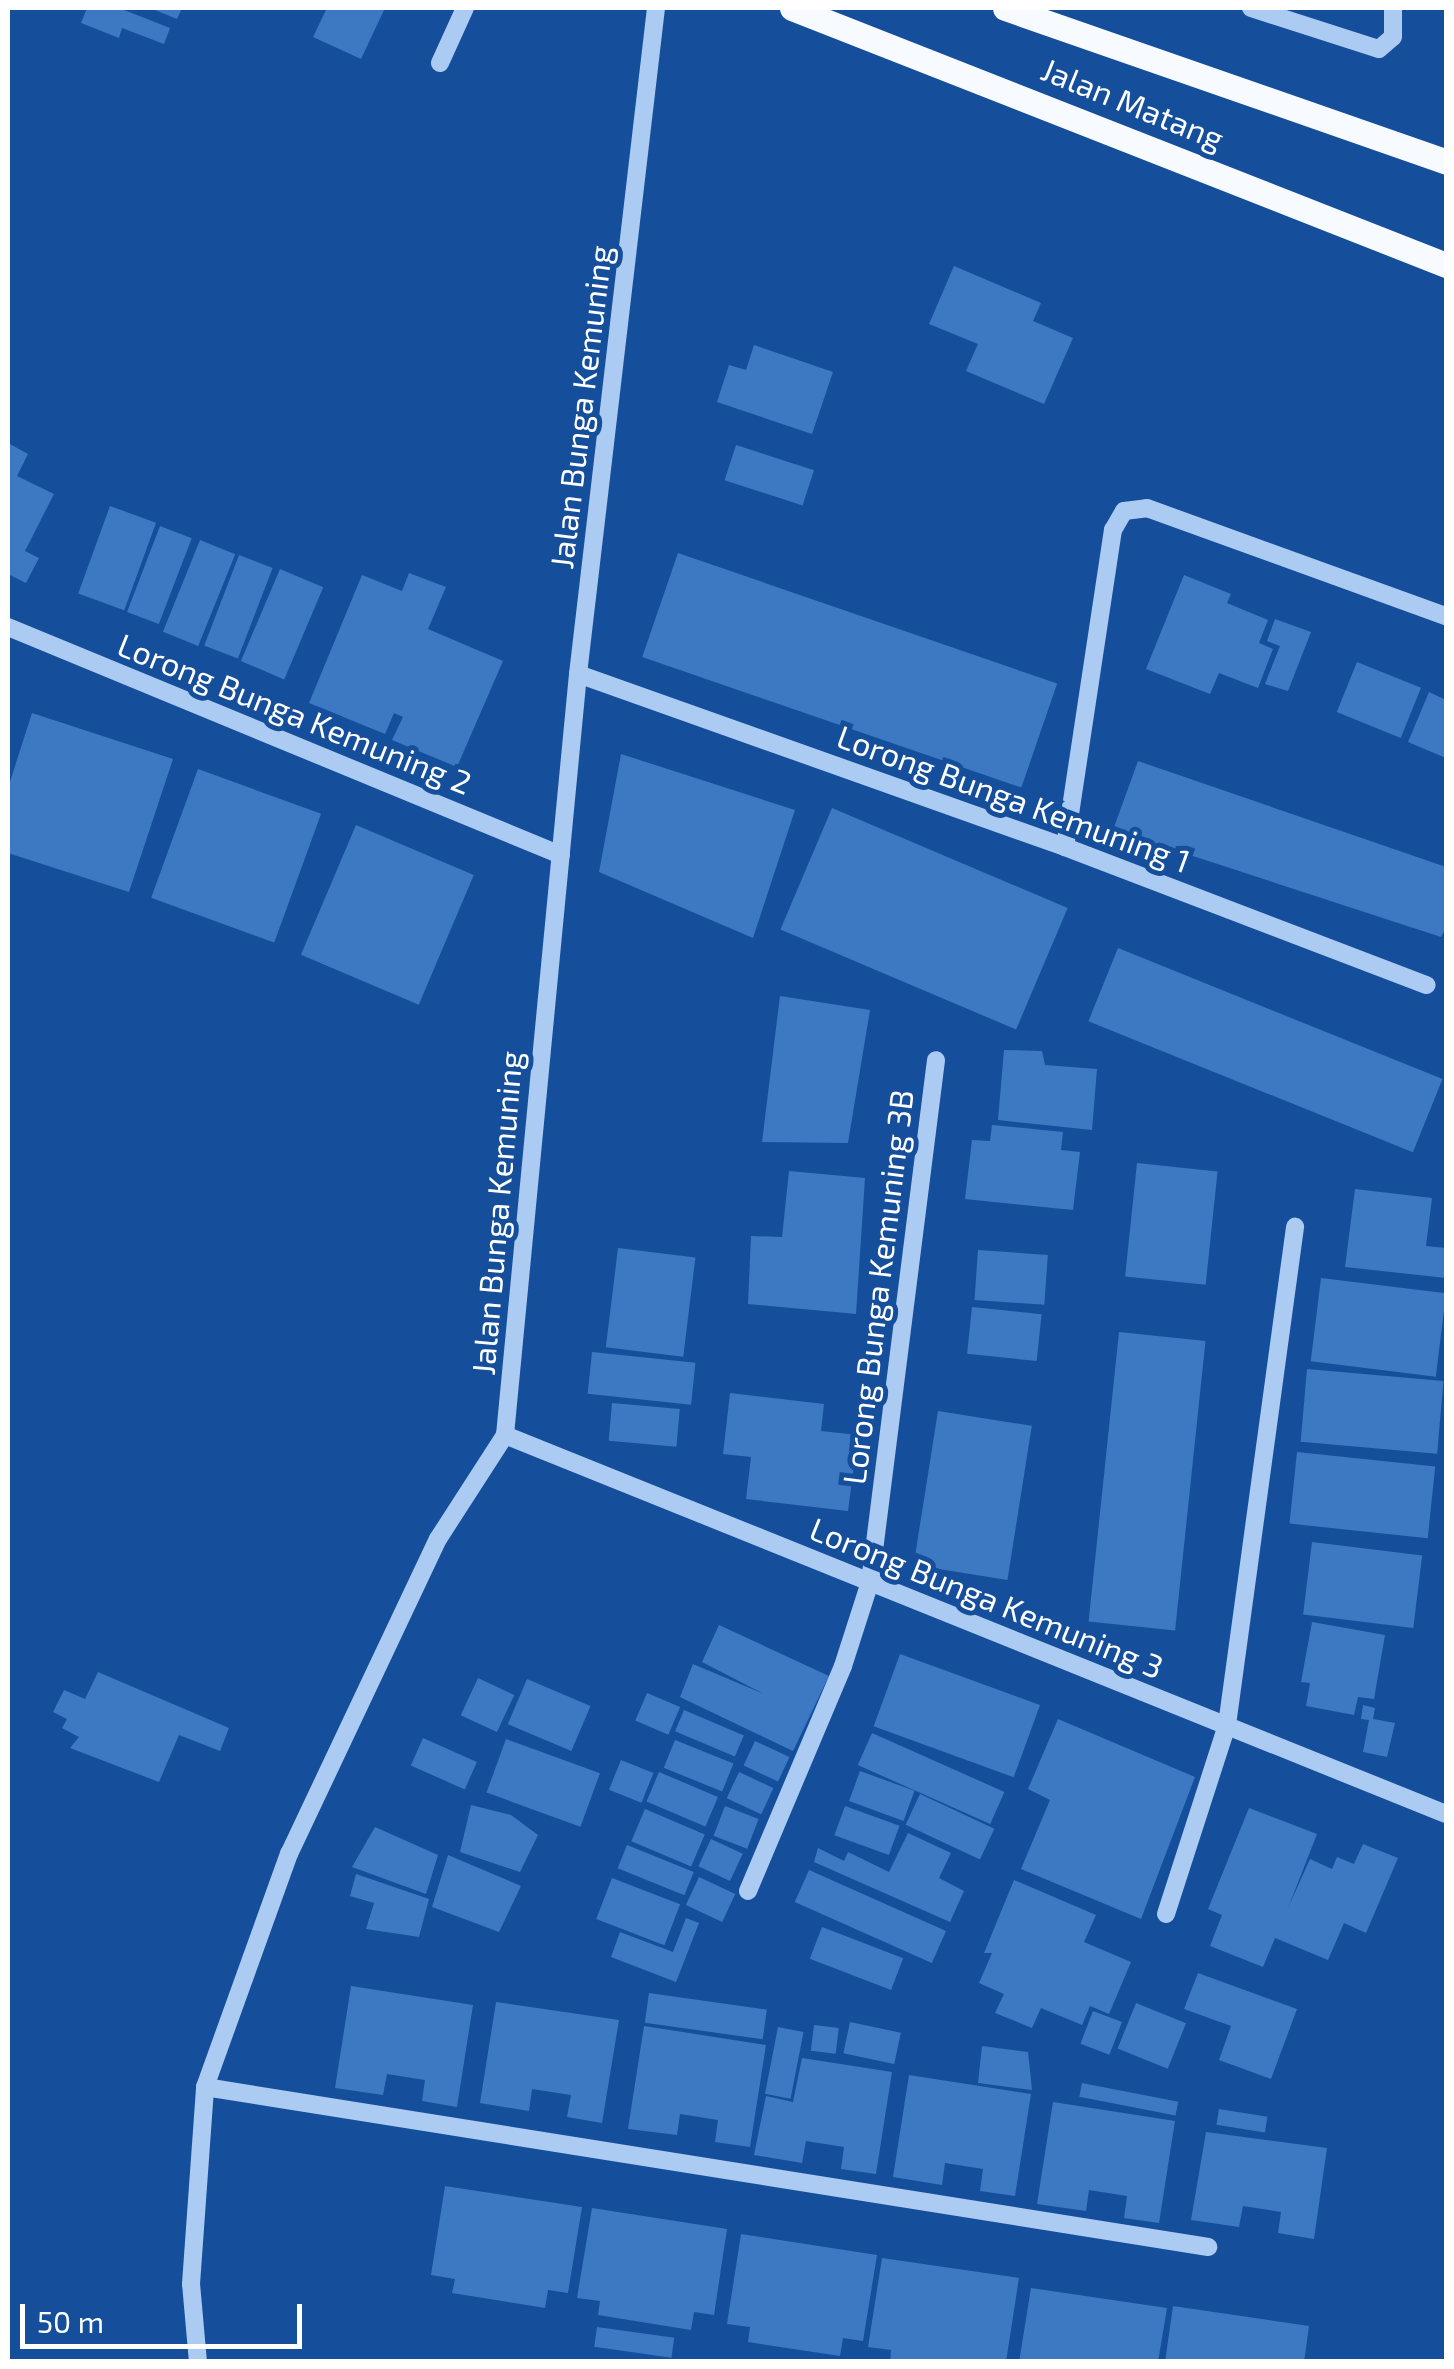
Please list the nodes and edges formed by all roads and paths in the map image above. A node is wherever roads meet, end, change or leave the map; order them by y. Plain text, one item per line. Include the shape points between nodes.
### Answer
1 (465, 8) edge
2 (656, 8) edge
3 (792, 8) edge
4 (1006, 8) edge
5 (1252, 8) edge
6 (1394, 8) edge
7 (440, 63) dead end
8 (1446, 162) edge
9 (1446, 264) edge
10 (1446, 616) edge
11 (8, 627) edge
12 (578, 674) junction
13 (1066, 846) junction
14 (560, 855) junction
15 (1427, 985) dead end
16 (936, 1060) dead end
17 (1295, 1227) dead end
18 (505, 1435) junction
19 (870, 1582) junction
20 (1226, 1725) junction
21 (1446, 1814) edge
22 (748, 1891) dead end
23 (1166, 1914) dead end
24 (205, 2087) junction
25 (1208, 2247) dead end
26 (198, 2362) edge

1 - 7 street
2 - 12 street, Jalan Bunga Kemuning
3 - 9 main road, Jalan Matang
4 - 8 main road, Jalan Matang
5 - 6 street via 1379,49 1393,37
10 - 13 street via 1147,508 1124,512 1112,530
11 - 14 street, Lorong Bunga Kemuning 2
12 - 13 street, Lorong Bunga Kemuning 1
12 - 14 street, Jalan Bunga Kemuning
13 - 15 street, Lorong Bunga Kemuning 1
14 - 18 street, Jalan Bunga Kemuning
16 - 19 street, Lorong Bunga Kemuning 3B
17 - 20 street
18 - 19 street, Lorong Bunga Kemuning 3
18 - 24 street, Jalan Bunga Kemuning via 438,1539 290,1854
19 - 20 street, Lorong Bunga Kemuning 3
19 - 22 street, Lorong Bunga Kemuning 3B via 843,1666
20 - 21 street, Lorong Bunga Kemuning 3
20 - 23 street
24 - 25 street
24 - 26 street, Jalan Bunga Kemuning via 191,2284

